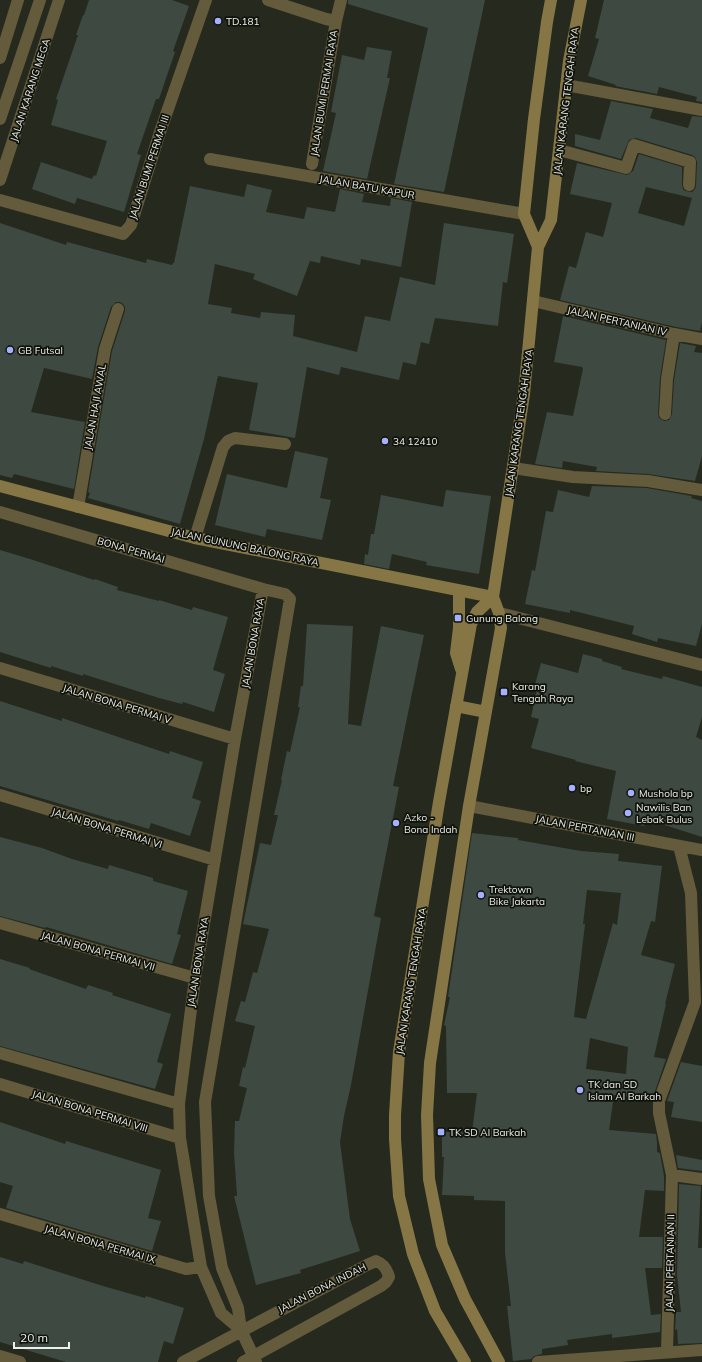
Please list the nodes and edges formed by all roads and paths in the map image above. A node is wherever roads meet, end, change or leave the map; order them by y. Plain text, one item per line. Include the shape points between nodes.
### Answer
1 (18, 0) edge
2 (40, 0) edge
3 (60, 0) edge
4 (206, 0) edge
5 (268, 0) edge
6 (341, 0) edge
7 (551, 0) edge
8 (581, 0) edge
9 (331, 20) junction
10 (0, 58) edge
11 (566, 85) junction
12 (702, 110) edge
13 (0, 119) edge
14 (559, 150) junction
15 (210, 159) dead end
16 (312, 164) dead end
17 (0, 180) edge
18 (689, 185) dead end
19 (0, 200) edge
20 (524, 214) junction
21 (538, 247) junction
22 (533, 301) junction
23 (118, 309) dead end
24 (674, 334) junction
25 (702, 339) edge
26 (665, 414) dead end
27 (285, 444) dead end
28 (513, 468) junction
29 (0, 486) edge
30 (702, 490) edge
31 (78, 507) junction
32 (0, 512) edge
33 (195, 538) junction
34 (263, 589) junction
35 (459, 591) junction
36 (492, 597) junction
37 (500, 613) junction
38 (702, 665) edge
39 (0, 668) edge
40 (462, 674) junction
41 (456, 706) junction
42 (486, 712) junction
43 (235, 740) junction
44 (0, 795) edge
45 (469, 806) junction
46 (679, 846) junction
47 (702, 850) edge
48 (215, 860) junction
49 (0, 923) edge
50 (195, 978) junction
51 (0, 1053) edge
52 (0, 1084) edge
53 (179, 1104) junction
54 (180, 1138) junction
55 (672, 1175) junction
56 (702, 1179) edge
57 (0, 1214) edge
58 (201, 1267) junction
59 (241, 1330) junction
60 (702, 1350) edge
61 (667, 1351) junction
62 (0, 1356) edge
63 (255, 1359) edge
64 (20, 1362) edge
65 (183, 1362) edge
66 (242, 1362) edge
67 (465, 1362) edge
68 (499, 1362) edge
69 (538, 1362) edge

1 - 10 street
2 - 13 street, JALAN KARANG MEGA
3 - 17 street, JALAN KARANG MEGA
4 - 19 street, JALAN BUMI PERMAI III via 131,225 123,234
5 - 9 street
6 - 9 street, JALAN BUMI PERMAI RAYA
7 - 20 main road, JALAN KARANG TENGAH RAYA via 546,22
8 - 11 main road, JALAN KARANG TENGAH RAYA
9 - 16 street, JALAN BUMI PERMAI RAYA
11 - 12 street
11 - 14 main road, JALAN KARANG TENGAH RAYA
14 - 18 street via 626,168 634,145 690,162
14 - 21 main road, JALAN KARANG TENGAH RAYA via 551,220
15 - 20 street, JALAN BATU KAPUR
20 - 21 main road, JALAN KARANG TENGAH RAYA
21 - 22 main road, JALAN KARANG TENGAH RAYA
22 - 24 street, JALAN PERTANIAN IV
22 - 28 main road, JALAN KARANG TENGAH RAYA via 524,394
23 - 31 street, JALAN HAJI AWAL via 105,349
24 - 25 street, JALAN PERTANIAN IV
24 - 26 street
27 - 33 street via 235,438 228,440
28 - 30 street via 573,477 648,482
28 - 36 main road, JALAN KARANG TENGAH RAYA
29 - 31 main road, JALAN GUNUNG BALONG RAYA
31 - 33 main road, JALAN GUNUNG BALONG RAYA
32 - 34 street, BONA PERMAI
33 - 35 main road, JALAN GUNUNG BALONG RAYA
34 - 43 street, JALAN BONA RAYA
34 - 59 street, JALAN BONA RAYA via 285,594 290,599 205,1102 209,1196 222,1268 238,1308
35 - 36 main road, JALAN GUNUNG BALONG RAYA
35 - 40 main road via 456,653
36 - 37 main road
36 - 40 main road, JALAN KARANG TENGAH RAYA via 477,612 471,624
37 - 38 street
37 - 42 main road via 501,628
39 - 43 street, JALAN BONA PERMAI V
40 - 41 main road, JALAN KARANG TENGAH RAYA
41 - 42 main road
41 - 67 main road, JALAN KARANG TENGAH RAYA via 399,1052 395,1139 399,1196 413,1254 435,1312
42 - 45 main road
43 - 48 street, JALAN BONA RAYA
44 - 48 street, JALAN BONA PERMAI VI
45 - 46 street, JALAN PERTANIAN III
45 - 68 main road via 430,1063 427,1115 429,1179 442,1245 465,1299
46 - 47 street, JALAN PERTANIAN III
46 - 55 street, JALAN PERTANIAN II via 691,893 695,1002 659,1100 659,1113
48 - 50 street, JALAN BONA RAYA
49 - 50 street, JALAN BONA PERMAI VII
50 - 53 street, JALAN BONA RAYA
51 - 53 street
52 - 54 street, JALAN BONA PERMAI VIII
53 - 54 street, JALAN BONA RAYA
54 - 58 street, JALAN BONA RAYA
55 - 56 street
55 - 61 street, JALAN PERTANIAN II
57 - 58 street, JALAN BONA PERMAI IX via 186,1269
58 - 59 street, JALAN BONA RAYA via 221,1313
59 - 63 street, JALAN BONA RAYA
59 - 63 street, JALAN BONA INDAH via 376,1261 383,1264 387,1270 389,1277 381,1286
59 - 65 street, JALAN BONA INDAH
60 - 61 street
61 - 69 street
62 - 64 street
63 - 66 street, JALAN BONA INDAH

